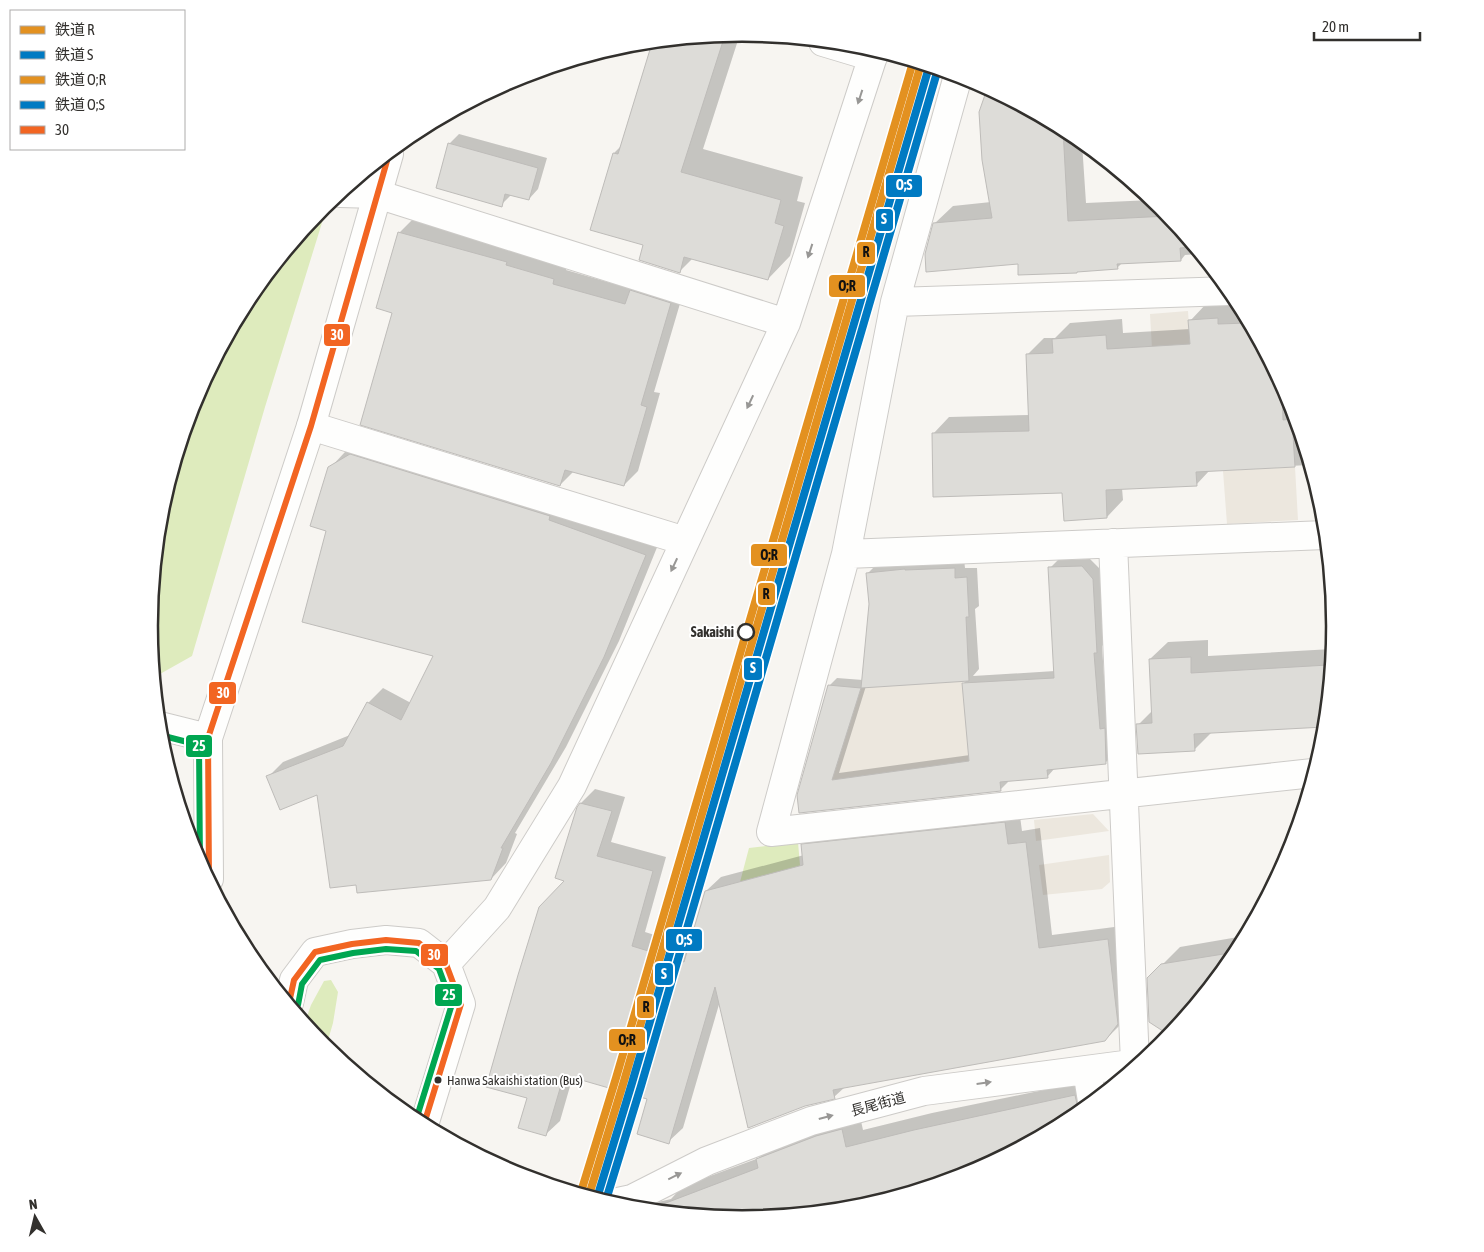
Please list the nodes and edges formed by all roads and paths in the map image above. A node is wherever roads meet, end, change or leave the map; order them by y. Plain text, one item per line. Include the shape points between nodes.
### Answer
1 (873, 58) edge
2 (956, 83) edge
3 (386, 164) edge
4 (350, 193) edge
5 (377, 194) junction
6 (1219, 291) edge
7 (895, 302) junction
8 (786, 323) junction
9 (311, 426) junction
10 (1318, 535) edge
11 (685, 541) junction
12 (1113, 543) junction
13 (846, 554) junction
14 (168, 728) edge
15 (208, 738) junction
16 (1307, 774) edge
17 (1124, 794) junction
18 (209, 862) edge
19 (446, 964) junction
20 (291, 996) edge
21 (1137, 1056) edge
22 (1128, 1064) edge
23 (1087, 1070) junction
24 (1091, 1093) edge
25 (426, 1116) edge
26 (633, 1199) edge

1 -> 8 street
2 - 7 street
3 - 5 street
4 - 5 street
5 - 8 street
5 - 9 street
6 - 7 street
7 - 13 street
8 -> 11 street
9 - 11 street
9 - 15 street
10 - 12 street
11 -> 19 street via 572,786 497,908
12 - 13 street
12 - 17 street
13 - 17 street via 771,832
14 - 15 street
15 - 18 street
16 - 17 street
17 - 21 street
19 - 20 street via 419,943 386,940 352,944 315,952 294,980
19 - 25 street via 461,1004
22 - 23 street, 長尾街道
23 - 24 street
26 -> 23 street, 長尾街道 via 707,1161 811,1121 924,1091

